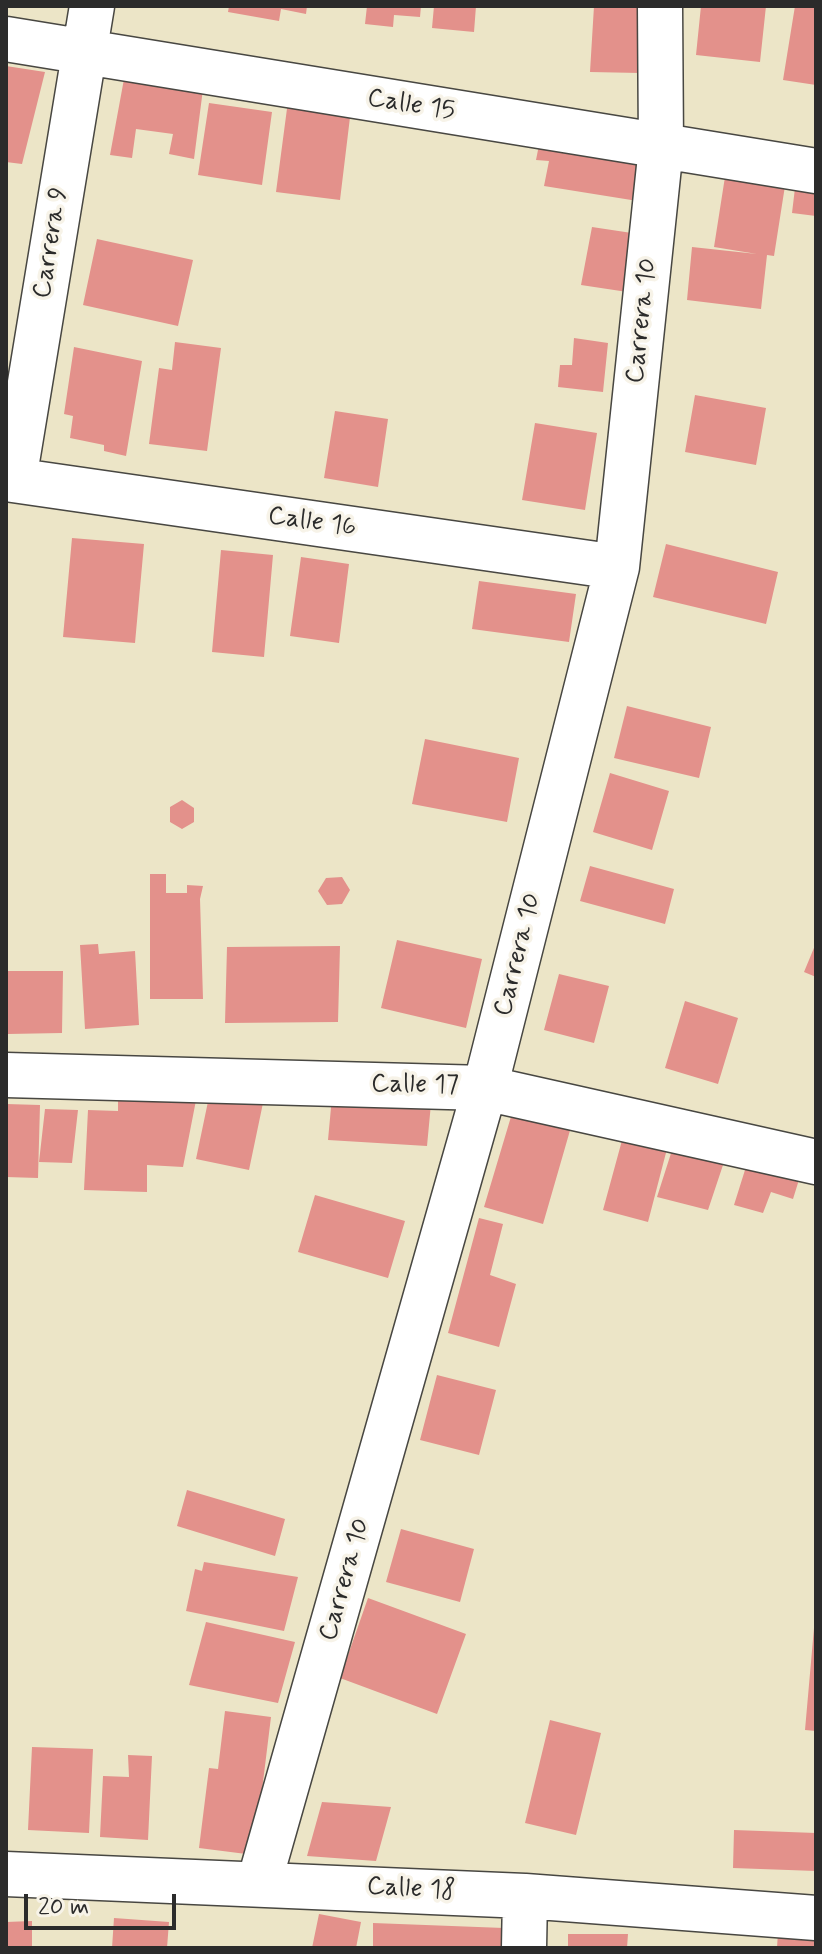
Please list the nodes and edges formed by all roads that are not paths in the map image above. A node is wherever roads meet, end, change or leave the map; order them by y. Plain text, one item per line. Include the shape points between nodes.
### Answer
1 (92, 6) edge
2 (660, 6) edge
3 (6, 39) edge
4 (83, 51) junction
5 (661, 147) junction
6 (816, 171) edge
7 (10, 480) edge
8 (617, 567) junction
9 (6, 1075) edge
10 (485, 1088) junction
11 (816, 1162) edge
12 (6, 1874) edge
13 (259, 1883) junction
14 (525, 1896) junction
15 (816, 1918) edge
16 (524, 1948) edge

1 - 4 street, Carrera 9
2 - 5 street, Carrera 10
3 - 4 street, Calle 15
4 - 5 street, Calle 15
4 - 7 street, Carrera 9
5 - 6 street, Calle 15
5 - 8 street, Carrera 10
7 - 8 street, Calle 16
8 - 10 street, Carrera 10
9 - 10 street, Calle 17
10 - 11 street, Calle 17
10 - 13 street, Carrera 10
12 - 13 street, Calle 18
13 - 14 street, Calle 18
14 - 15 street, Calle 18
14 - 16 street

